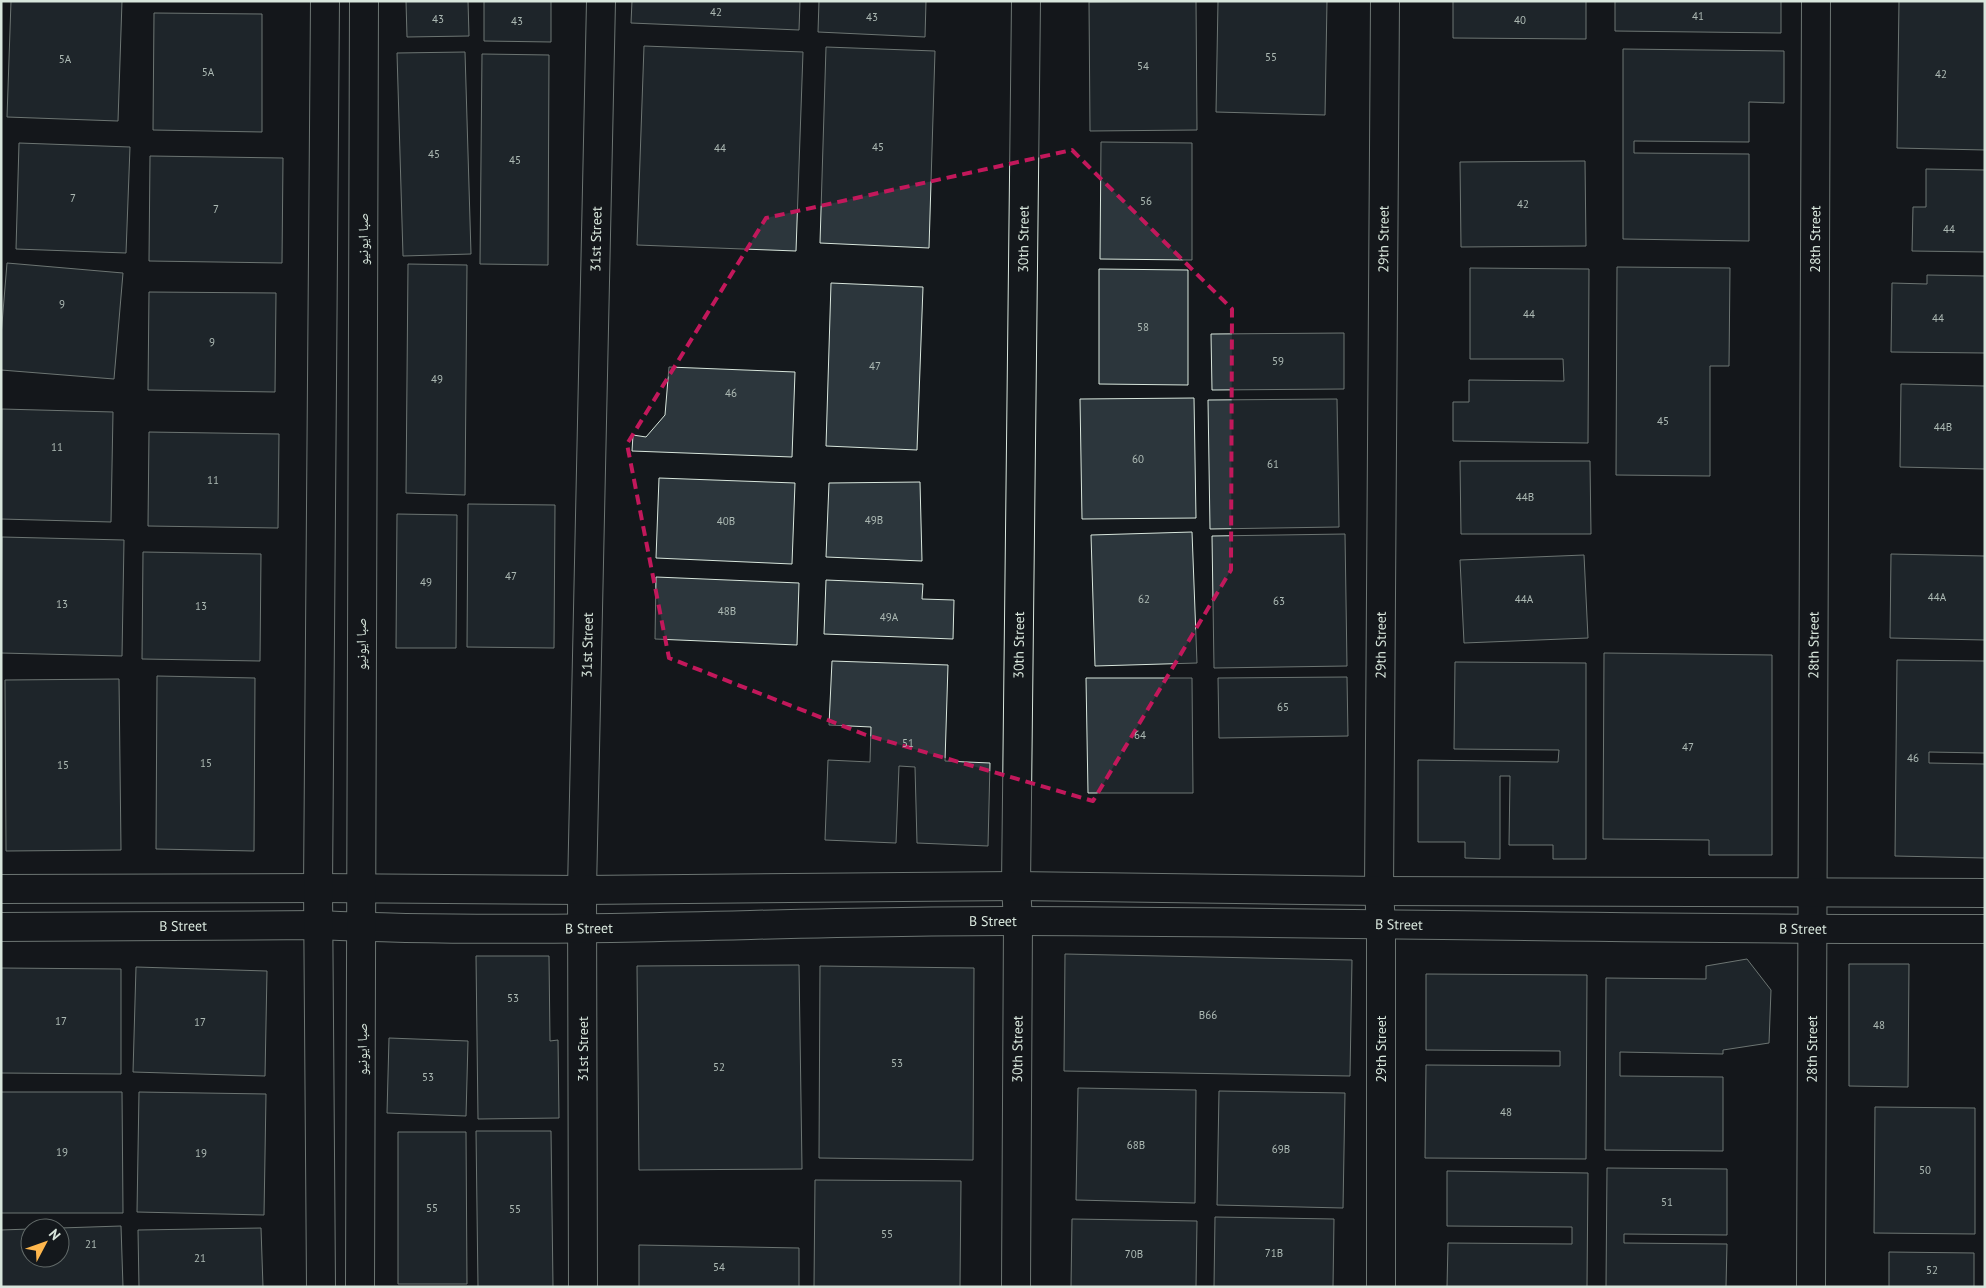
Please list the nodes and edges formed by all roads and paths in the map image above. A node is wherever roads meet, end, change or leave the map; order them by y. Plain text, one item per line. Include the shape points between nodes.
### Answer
1 (325, 1) edge
2 (364, 1) edge
3 (600, 1) edge
4 (1026, 1) edge
5 (1385, 1) edge
6 (1816, 1) edge
7 (1016, 886) junction
8 (318, 888) junction
9 (1, 889) edge
10 (360, 889) junction
11 (582, 890) junction
12 (1379, 891) junction
13 (1813, 892) junction
14 (1985, 892) edge
15 (1018, 921) junction
16 (319, 925) junction
17 (1380, 925) junction
18 (1, 927) edge
19 (362, 927) junction
20 (583, 928) junction
21 (1813, 929) junction
22 (1985, 929) edge
23 (321, 1287) edge
24 (360, 1287) edge
25 (583, 1287) edge
26 (1016, 1287) edge
27 (1381, 1287) edge
28 (1811, 1287) edge

1 - 8 street
2 - 10 street, صبا ایونیو
3 - 11 street, 31st Street
4 - 7 street, 30th Street
5 - 12 street, 29th Street
6 - 13 street, 28th Street
7 - 11 street
7 - 12 street
7 - 15 street, 30th Street
8 - 9 street
8 - 10 street
8 - 16 street
10 - 11 street
10 - 19 street, صبا ایونیو
11 - 20 street, 31st Street
12 - 13 street
12 - 17 street, 29th Street
13 - 14 street
13 - 21 street, 28th Street
15 - 17 street, B Street
15 - 20 street, B Street
15 - 26 street, 30th Street
16 - 18 street, B Street
16 - 19 street, B Street
16 - 23 street
17 - 21 street, B Street
17 - 27 street, 29th Street
19 - 20 street, B Street
19 - 24 street, صبا ایونیو
20 - 25 street, 31st Street
21 - 22 street, B Street
21 - 28 street, 28th Street

